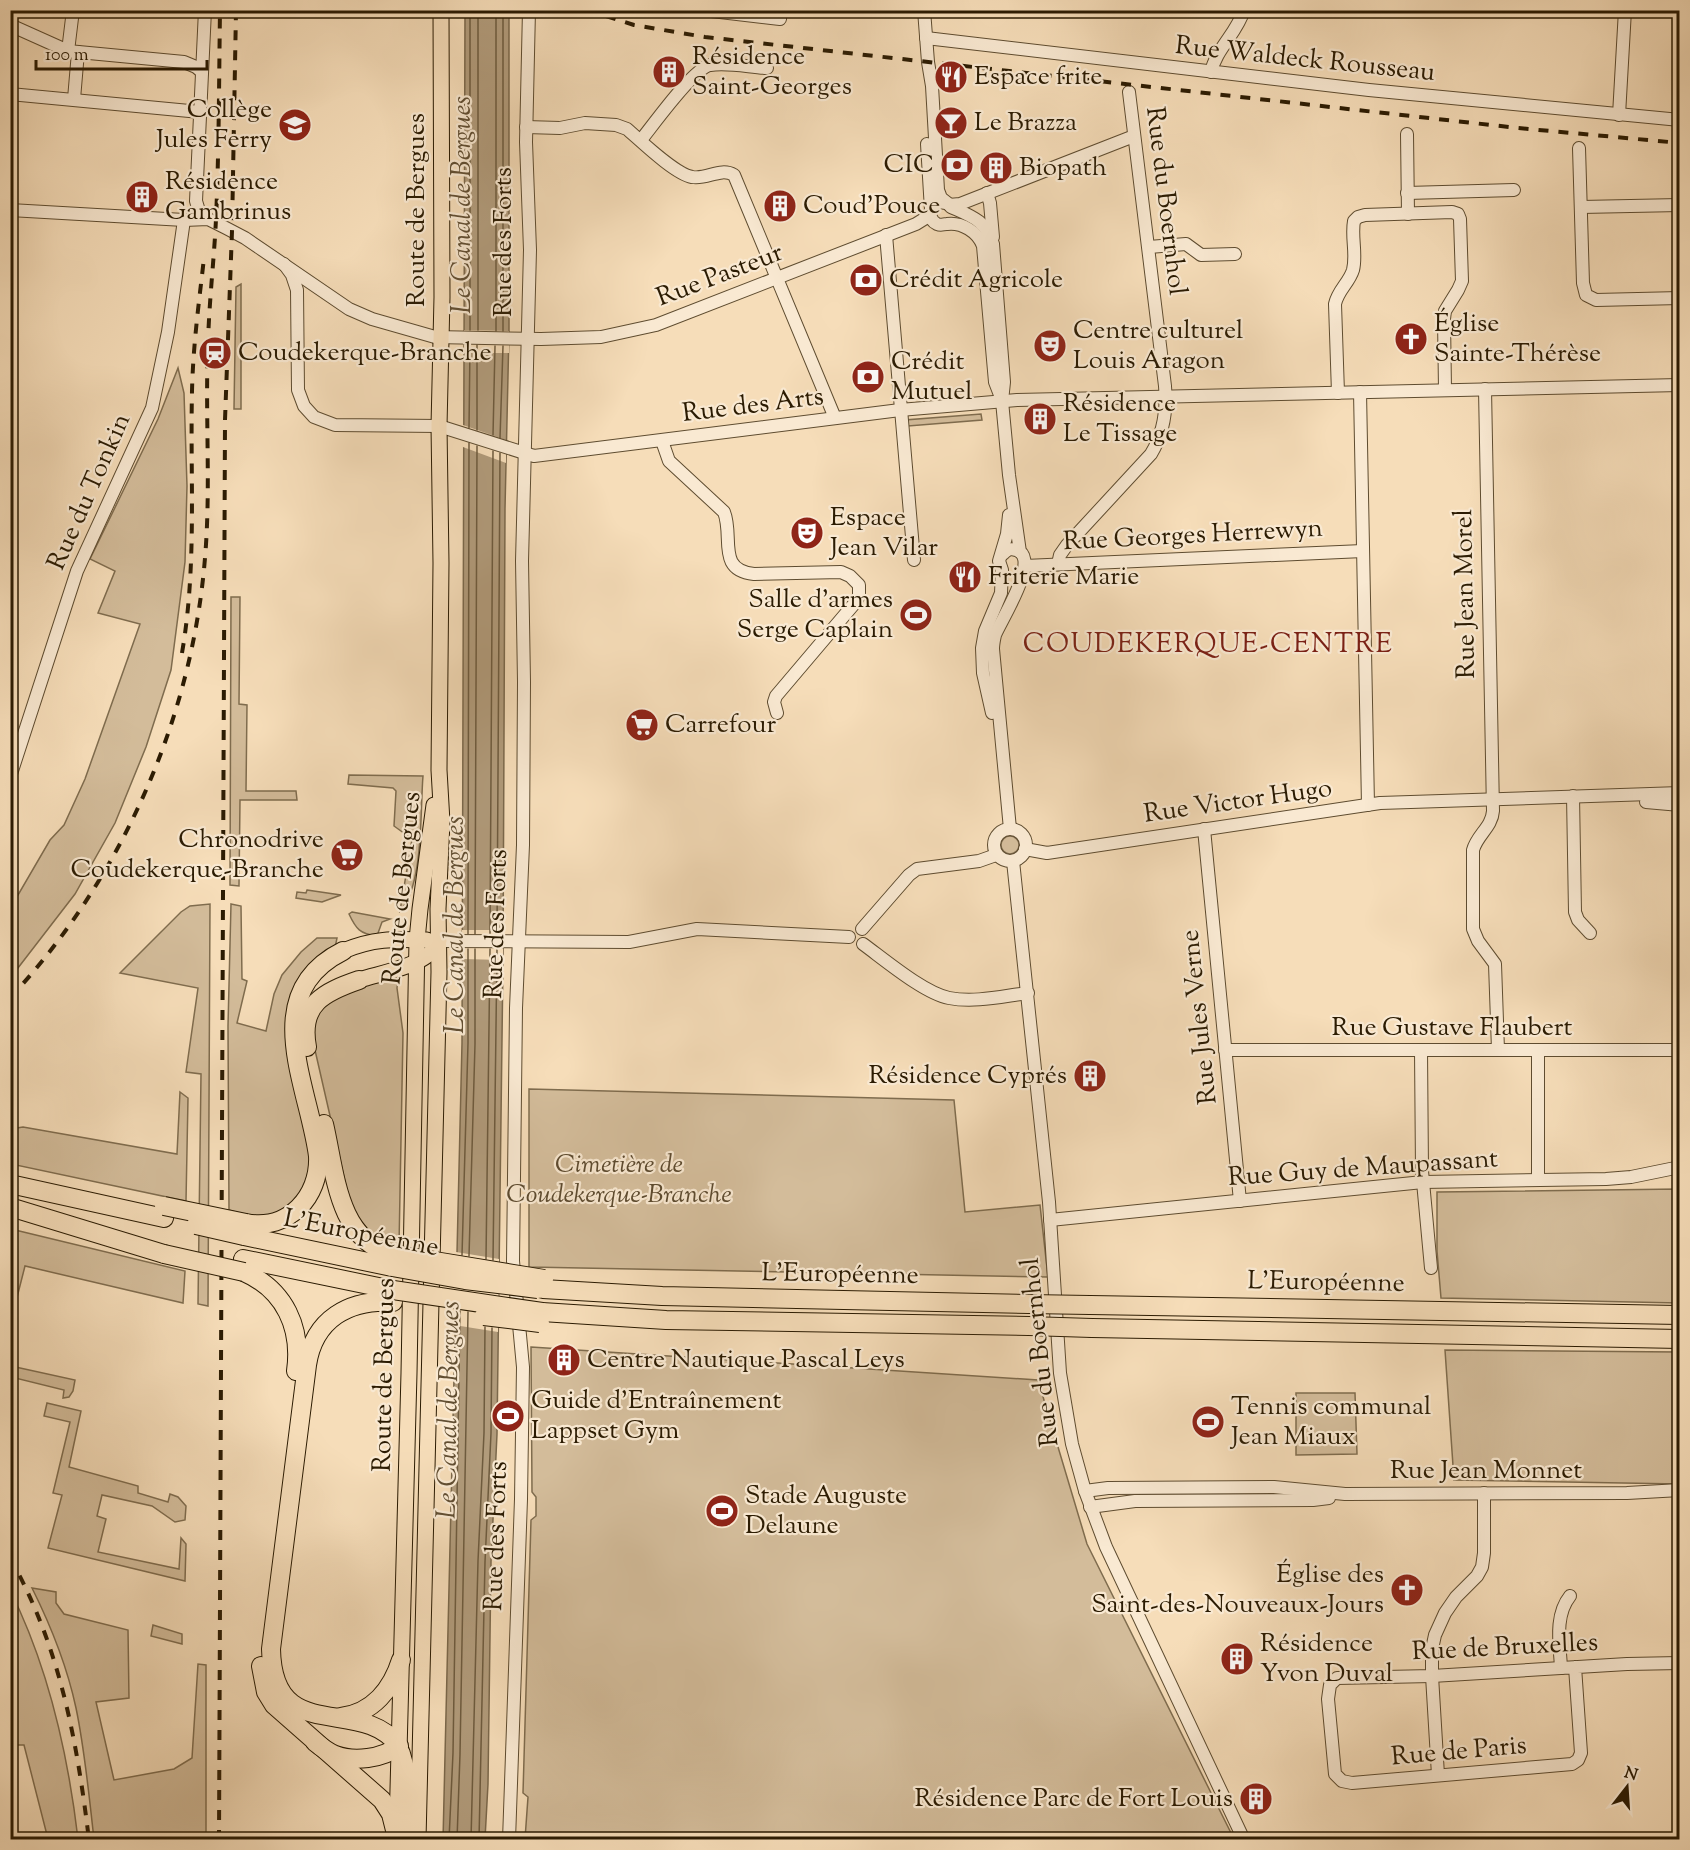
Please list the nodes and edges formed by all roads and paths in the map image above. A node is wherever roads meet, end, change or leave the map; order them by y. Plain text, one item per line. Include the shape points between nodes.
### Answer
1 (73, 10) edge
2 (204, 10) edge
3 (441, 10) edge
4 (529, 10) edge
5 (703, 10) edge
6 (924, 10) edge
7 (1244, 10) edge
8 (1625, 10) edge
9 (763, 14) edge
10 (780, 19) dead end
11 (10, 26) edge
12 (926, 38) junction
13 (73, 52) junction
14 (928, 62) junction
15 (767, 68) dead end
16 (202, 72) junction
17 (1211, 72) junction
18 (1129, 92) dead end
19 (10, 94) edge
20 (74, 99) junction
21 (200, 111) junction
22 (1619, 115) junction
23 (1680, 120) edge
24 (526, 127) junction
25 (1407, 134) dead end
26 (1134, 136) junction
27 (640, 140) junction
28 (1579, 148) dead end
29 (1514, 190) dead end
30 (987, 193) junction
31 (1407, 193) junction
32 (196, 204) junction
33 (949, 205) junction
34 (1680, 205) edge
35 (1581, 207) junction
36 (10, 210) edge
37 (930, 211) junction
38 (1408, 214) junction
39 (208, 219) junction
40 (187, 220) junction
41 (947, 224) junction
42 (886, 235) junction
43 (993, 247) junction
44 (1149, 248) junction
45 (1235, 254) dead end
46 (284, 264) junction
47 (777, 278) junction
48 (320, 289) junction
49 (1680, 298) edge
50 (298, 308) junction
51 (448, 338) junction
52 (521, 339) junction
53 (1680, 386) edge
54 (1485, 389) junction
55 (1445, 390) junction
56 (1360, 392) junction
57 (1338, 393) junction
58 (1166, 396) junction
59 (1002, 401) junction
60 (900, 410) junction
61 (835, 418) junction
62 (439, 426) junction
63 (662, 441) junction
64 (524, 454) junction
65 (1009, 475) junction
66 (1363, 551) junction
67 (1020, 552) junction
68 (1002, 554) junction
69 (914, 560) dead end
70 (1058, 564) junction
71 (1024, 567) junction
72 (1002, 570) junction
73 (777, 713) dead end
74 (1003, 759) junction
75 (439, 770) junction
76 (10, 777) edge
77 (1680, 793) edge
78 (1573, 800) junction
79 (1493, 801) junction
80 (1368, 805) junction
81 (1680, 805) edge
82 (1010, 829) junction
83 (1204, 829) junction
84 (1025, 849) junction
85 (996, 855) junction
86 (1013, 861) junction
87 (862, 929) junction
88 (1590, 933) dead end
89 (849, 938) junction
90 (417, 940) junction
91 (439, 941) junction
92 (519, 943) junction
93 (863, 944) junction
94 (343, 951) joint
95 (417, 962) junction
96 (359, 980) joint
97 (1028, 993) junction
98 (1226, 1050) junction
99 (1421, 1050) junction
100 (1498, 1050) junction
101 (1538, 1050) junction
102 (1680, 1050) edge
103 (1680, 1167) edge
104 (1538, 1180) junction
105 (1423, 1182) junction
106 (12, 1184) edge
107 (1240, 1201) junction
108 (10, 1207) edge
109 (1050, 1220) junction
110 (245, 1230) junction
111 (392, 1261) junction
112 (244, 1266) junction
113 (1431, 1268) dead end
114 (393, 1296) junction
115 (1680, 1315) edge
116 (1680, 1339) edge
117 (1680, 1490) edge
118 (1085, 1491) junction
119 (1484, 1493) junction
120 (1627, 1493) junction
121 (1345, 1494) junction
122 (1680, 1498) edge
123 (1090, 1507) junction
124 (1570, 1596) dead end
125 (401, 1660) junction
126 (1680, 1663) edge
127 (1575, 1667) junction
128 (1561, 1668) junction
129 (1432, 1676) junction
130 (422, 1697) junction
131 (330, 1718) junction
132 (315, 1742) junction
133 (399, 1746) junction
134 (1438, 1775) junction
135 (1342, 1781) joint
136 (401, 1838) edge
137 (418, 1839) edge
138 (509, 1839) edge
139 (1244, 1839) edge

1 - 13 street
2 - 16 street, Rue du Tonkin
3 - 51 main road, Route de Bergues
4 - 24 street, Rue des Forts
5 - 9 street
6 - 12 street
7 - 17 street
8 - 22 street
9 - 10 street
11 - 13 street
12 - 14 street
12 - 17 street, Rue Waldeck Rousseau
13 - 16 street via 184,62
13 - 20 street
14 - 33 street via 938,190
14 - 37 street via 925,86
15 - 27 street via 716,64 702,68
16 - 21 street, Rue du Tonkin
17 - 22 street, Rue Waldeck Rousseau
18 - 26 street, Rue du Boernhol
19 - 20 street
20 - 21 street
21 - 32 street, Rue du Tonkin
22 - 23 street, Rue Waldeck Rousseau
24 - 27 street via 616,125
24 - 52 street, Rue des Forts via 530,242
25 - 31 street
26 - 30 street
26 - 44 street, Rue du Boernhol
27 - 47 street via 688,176 702,178 726,172 735,177
28 - 35 street
29 - 31 street
30 - 33 street
30 - 43 street
31 - 38 street
32 - 39 street
32 - 40 street, Rue du Tonkin via 194,215
33 - 37 street via 937,203
33 - 41 street via 953,216
33 - 43 street via 982,222
34 - 35 street
35 - 49 street via 1583,290 1588,297
36 - 40 street
37 - 41 street via 936,223
37 - 42 street, Rue Pasteur via 922,221
38 - 55 street via 1452,212 1460,219 1461,284 1444,319
38 - 57 street via 1361,215 1354,221 1353,269 1336,301
39 - 40 street
39 - 46 street, Rue Pasteur
40 - 76 street, Rue du Tonkin via 152,408 77,571
41 - 59 street via 969,229 982,243 995,382
42 - 47 street, Rue Pasteur
42 - 60 street
43 - 59 street via 1004,382
44 - 45 street via 1183,243 1201,255
44 - 58 street, Rue du Boernhol
46 - 48 street, Rue Pasteur
46 - 50 street via 296,282
47 - 52 street, Rue Pasteur via 629,332 589,339
47 - 61 street
48 - 50 street via 307,290
48 - 51 street, Rue Pasteur via 360,314 416,333
50 - 62 street, Rue des Arts via 298,390 310,414 335,425
51 - 52 street, Rue Pasteur
51 - 62 main road, Route de Bergues
52 - 64 street, Rue des Forts
53 - 54 street, Rue des Arts
54 - 55 street, Rue des Arts
54 - 79 street, Rue Jean Morel
55 - 56 street, Rue des Arts
56 - 57 street, Rue des Arts
56 - 66 street
57 - 58 street, Rue des Arts
58 - 59 street, Rue des Arts
58 - 70 street, Rue du Boernhol via 1163,426 1151,454 1067,545
59 - 60 street, Rue des Arts
59 - 65 street
60 - 61 street, Rue des Arts
60 - 69 street
61 - 63 street, Rue des Arts
62 - 64 street, Rue des Arts
62 - 75 main road, Route de Bergues
63 - 64 street, Rue des Arts via 538,456
63 - 73 street via 669,461 724,512 731,562 739,570 750,574 841,572 855,580 860,591 856,602 778,693 774,702
64 - 92 street, Rue des Forts
65 - 67 street
65 - 68 street via 1009,522
66 - 70 street, Rue Georges Herrewyn
66 - 80 street
67 - 68 street via 1010,549
67 - 71 street via 1025,559
68 - 72 street
70 - 71 street, Rue Georges Herrewyn
71 - 72 street via 1014,576
71 - 74 street via 993,645
72 - 74 street via 1000,596 981,653
74 - 82 street
75 - 90 main road, Route de Bergues
75 - 91 main road, Route de Bergues
77 - 78 street, Rue Victor Hugo
78 - 79 street, Rue Victor Hugo
78 - 81 street, Rue Victor Hugo
78 - 88 street via 1575,912
79 - 80 street, Rue Victor Hugo
79 - 100 street, Rue Jean Morel via 1491,821 1473,850 1473,929 1495,964
80 - 83 street, Rue Victor Hugo
82 - 84 street via 1022,835
82 - 85 street via 995,838
83 - 84 street, Rue Victor Hugo via 1047,853
83 - 98 street, Rue Jules Verne
84 - 86 street
85 - 86 street
85 - 87 street via 917,869
86 - 97 street, Rue du Boernhol
87 - 89 street via 853,929
87 - 93 street via 867,936
89 - 92 street via 694,929 629,942
89 - 93 street via 855,946
90 - 91 main road
90 - 94 main road via 379,940
90 - 95 main road, Route de Bergues
91 - 92 street
91 - 95 main road via 432,953
91 - 130 main road, Route de Bergues
92 - 138 street, Rue des Forts via 513,1261 523,1367
93 - 97 street via 945,997 978,999
94 - 110 highway via 312,973 298,999 294,1018 294,1047 317,1150 314,1185 302,1206 286,1218
95 - 96 main road
95 - 125 main road, Route de Bergues
96 - 111 highway via 330,991 315,1003 306,1024 306,1042 344,1207 363,1240
97 - 109 street, Rue du Boernhol
98 - 99 street, Rue Gustave Flaubert
98 - 107 street, Rue Jules Verne
99 - 100 street, Rue Gustave Flaubert
99 - 105 street
100 - 101 street, Rue Gustave Flaubert
101 - 102 street, Rue Gustave Flaubert
101 - 104 street
103 - 104 street, Rue Guy de Maupassant via 1621,1178
104 - 105 street, Rue Guy de Maupassant
105 - 107 street, Rue Guy de Maupassant
105 - 113 street
106 - 110 highway, L'Européenne, bridge
107 - 109 street, Rue Guy de Maupassant
108 - 112 highway, L'Européenne
109 - 118 street, Rue du Boernhol via 1062,1385
110 - 111 highway, L'Européenne
111 - 115 highway, L'Européenne, bridge via 607,1294
112 - 114 highway, L'Européenne
112 - 132 highway via 285,1305 298,1349 262,1638 262,1673 274,1705
114 - 116 highway, L'Européenne, bridge via 541,1318
114 - 131 highway via 348,1308 332,1318 314,1341 307,1365 273,1624 272,1660 274,1676 285,1696 306,1711
117 - 120 street, Rue Jean Monnet
118 - 121 street, Rue Jean Monnet via 1274,1487
118 - 123 street, Rue du Boernhol
119 - 120 street, Rue Jean Monnet
119 - 121 street, Rue Jean Monnet
119 - 129 street via 1483,1564 1478,1576 1456,1597 1442,1618 1432,1649
120 - 122 street, Rue Jean Monnet
121 - 123 street, Rue Jean Monnet via 1313,1500 1135,1501
123 - 139 street, Rue du Boernhol
124 - 128 street via 1560,1620
125 - 131 highway via 394,1681 373,1704 354,1714
125 - 133 main road, Route de Bergues
126 - 127 street, Rue de Bruxelles
127 - 128 street, Rue de Bruxelles
127 - 134 street, Rue de Paris via 1581,1749 1578,1760 1569,1766
128 - 129 street, Rue de Bruxelles
129 - 134 street
129 - 135 street, Rue de Bruxelles via 1344,1676 1334,1680 1328,1695 1330,1722 1334,1771
130 - 133 main road via 412,1728
130 - 137 main road, Route de Bergues
131 - 133 highway via 378,1728
132 - 133 highway via 335,1755 357,1758 384,1755
132 - 136 highway via 382,1800
133 - 136 main road, Route de Bergues
134 - 135 street, Rue de Paris

